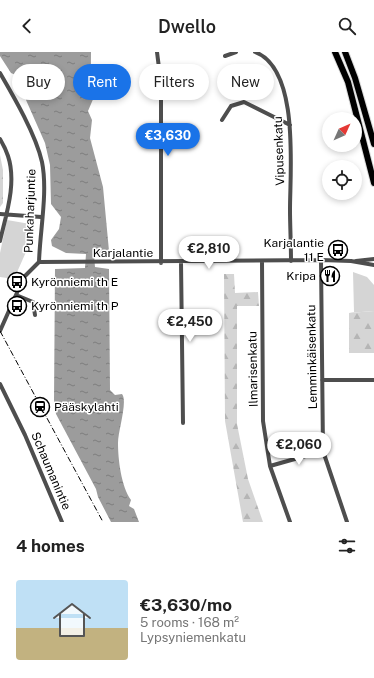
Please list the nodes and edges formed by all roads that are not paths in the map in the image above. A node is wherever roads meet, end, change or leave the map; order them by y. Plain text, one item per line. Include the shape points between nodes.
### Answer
1 (157, 52) edge
2 (236, 52) edge
3 (255, 52) edge
4 (335, 52) edge
5 (344, 52) edge
6 (225, 56) dead end
7 (0, 73) edge
8 (222, 120) dead end
9 (290, 125) junction
10 (0, 139) edge
11 (374, 144) edge
12 (374, 183) edge
13 (0, 214) edge
14 (7, 214) junction
15 (41, 217) junction
16 (0, 241) edge
17 (374, 259) edge
18 (322, 260) junction
19 (262, 261) junction
20 (292, 261) junction
21 (351, 261) junction
22 (39, 262) junction
23 (181, 262) junction
24 (161, 263) junction
25 (374, 265) edge
26 (16, 295) junction
27 (35, 315) dead end
28 (0, 331) edge
29 (322, 380) junction
30 (374, 380) edge
31 (0, 384) edge
32 (183, 423) dead end
33 (323, 451) junction
34 (270, 466) junction
35 (62, 522) edge
36 (290, 522) edge
37 (347, 522) edge

1 - 24 street via 161,84
2 - 6 street
3 - 9 street, Vipusenkatu via 267,59 274,68 282,88
4 - 12 highway via 348,82
5 - 11 highway via 355,78
7 - 15 street, Punkaharjuntie via 37,144 44,182
8 - 9 street via 231,106 244,102
9 - 20 street, Vipusenkatu
10 - 14 street via 8,157 11,184
13 - 14 street
14 - 15 street
14 - 16 street
15 - 22 street, Punkaharjuntie
17 - 21 street, Karjalantie
18 - 20 street, Karjalantie
18 - 21 street, Karjalantie
18 - 29 street, Lemminkäisenkatu
19 - 20 street, Karjalantie
19 - 23 street, Karjalantie
19 - 34 street, Ilmarisenkatu via 262,399
21 - 25 street, Karjalantie
22 - 24 street, Karjalantie
22 - 26 street via 24,277
23 - 24 street, Karjalantie
23 - 32 street
26 - 27 street via 33,302
26 - 28 street
29 - 30 street
29 - 33 street, Lemminkäisenkatu
31 - 35 street, Schaumanintie via 25,434
33 - 34 street
33 - 37 street, Lemminkäisenkatu
34 - 36 street, Ilmarisenkatu

